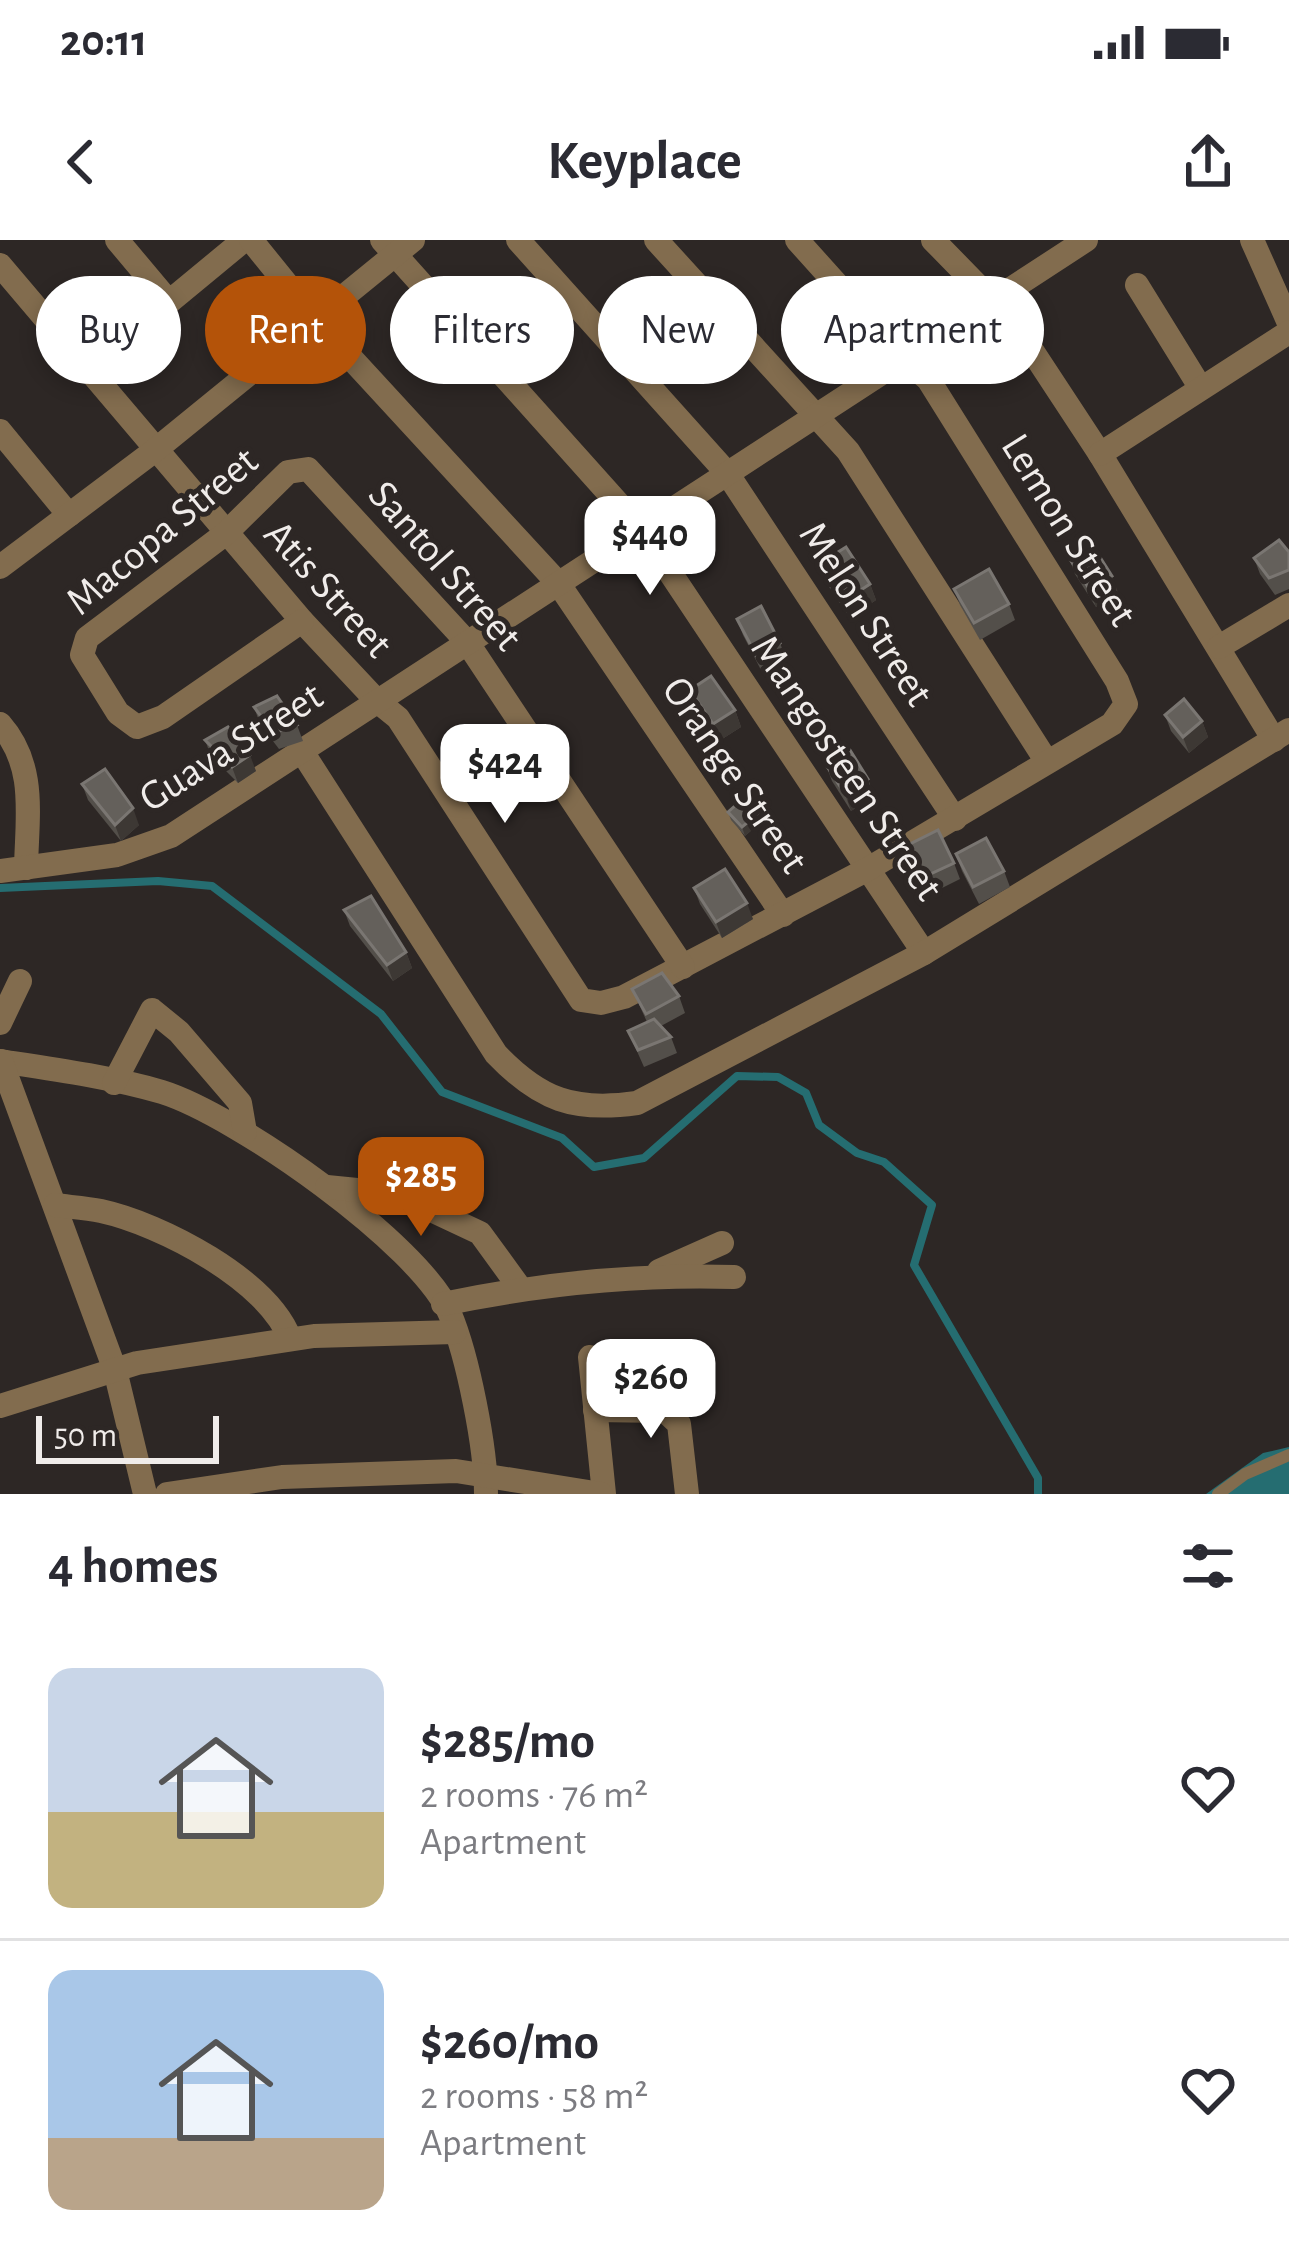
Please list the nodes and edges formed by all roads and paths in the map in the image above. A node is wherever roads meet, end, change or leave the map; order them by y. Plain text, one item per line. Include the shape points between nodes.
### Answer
1 (117, 240) edge
2 (248, 240) edge
3 (518, 240) edge
4 (656, 240) edge
5 (797, 240) edge
6 (933, 240) edge
7 (1086, 240) edge
8 (1252, 240) edge
9 (396, 245) edge
10 (0, 265) edge
11 (279, 276) edge
12 (362, 276) edge
13 (830, 276) edge
14 (970, 276) edge
15 (1030, 276) edge
16 (1137, 285) dead end
17 (1289, 327) edge
18 (1044, 372) edge
19 (366, 374) edge
20 (236, 384) edge
21 (864, 384) edge
22 (931, 384) edge
23 (1200, 387) junction
24 (814, 416) junction
25 (0, 431) edge
26 (154, 451) junction
27 (1100, 454) junction
28 (298, 468) joint
29 (727, 473) junction
30 (69, 515) junction
31 (641, 529) junction
32 (225, 534) junction
33 (0, 567) edge
34 (558, 583) junction
35 (1289, 605) edge
36 (302, 621) junction
37 (467, 642) junction
38 (1219, 647) junction
39 (377, 701) junction
40 (1126, 704) joint
41 (0, 724) edge
42 (1281, 735) edge
43 (301, 750) junction
44 (1047, 762) junction
45 (955, 819) junction
46 (26, 868) junction
47 (868, 869) junction
48 (0, 871) edge
49 (783, 915) junction
50 (924, 953) junction
51 (683, 967) junction
52 (20, 981) dead end
53 (0, 1023) edge
54 (1, 1061) edge
55 (114, 1082) junction
56 (245, 1132) junction
57 (325, 1186) junction
58 (55, 1205) junction
59 (722, 1243) dead end
60 (646, 1277) junction
61 (734, 1277) dead end
62 (520, 1288) junction
63 (443, 1304) junction
64 (454, 1332) junction
65 (290, 1340) junction
66 (590, 1357) dead end
67 (115, 1370) junction
68 (1, 1404) edge
69 (595, 1410) junction
70 (1289, 1455) edge
71 (486, 1485) edge
72 (145, 1494) edge
73 (167, 1494) edge
74 (602, 1494) edge
75 (687, 1494) edge
76 (1218, 1494) edge

1 - 2 street via 169,302
2 - 11 street, Orange Street
3 - 29 street, Melon Street
4 - 24 street
5 - 13 street, Lemon Street
6 - 14 street
7 - 15 street, Guava Street
8 - 17 street
9 - 12 street
9 - 31 street, Mangosteen Street
10 - 26 street, Atis Street
16 - 23 street
17 - 23 street
18 - 27 street
19 - 34 street, Orange Street
20 - 26 street
21 - 24 street, Guava Street
22 - 40 street, Lemon Street
23 - 27 street
24 - 29 street, Guava Street
24 - 44 street via 848,451
25 - 30 street
26 - 30 street
26 - 32 street, Atis Street
27 - 38 street
28 - 32 street, Macopa Street
28 - 37 street, Santol Street via 315,475
29 - 31 street, Guava Street
29 - 45 street, Melon Street
30 - 33 street
31 - 34 street, Guava Street
31 - 47 street, Mangosteen Street
32 - 36 street, Atis Street
32 - 36 street, Macopa Street via 83,645 86,663 127,722 137,727 164,717
34 - 37 street, Guava Street
34 - 49 street, Orange Street
35 - 38 street
36 - 39 street, Atis Street
37 - 39 street, Guava Street
37 - 51 street, Santol Street
38 - 42 street
39 - 43 street, Guava Street
39 - 51 street, Atis Street via 417,743 581,1000 624,997
40 - 44 street, Atis Street via 1112,724
41 - 46 street via 26,773
42 - 50 street
43 - 46 street, Guava Street via 147,847
43 - 50 street via 496,1054 523,1082 564,1103 637,1102
44 - 45 street, Atis Street
45 - 47 street, Atis Street
46 - 48 street, Guava Street
47 - 49 street, Atis Street
47 - 50 street, Mangosteen Street
49 - 51 street, Atis Street
52 - 53 street
54 - 55 street
54 - 58 street
55 - 56 street via 165,1093
55 - 56 street via 152,1010 240,1103
56 - 57 street
57 - 62 street via 397,1194 480,1233
57 - 63 street via 404,1256
58 - 65 street via 104,1211 177,1239 244,1282 283,1321
58 - 67 street
59 - 60 street
60 - 61 street
60 - 62 street
62 - 63 street
63 - 64 street
64 - 65 street
64 - 71 street
65 - 67 street
66 - 69 street
67 - 68 street
67 - 72 street
69 - 74 street
69 - 75 street via 665,1411 679,1424
70 - 76 lane
71 - 73 street via 456,1471 282,1477
71 - 74 street

